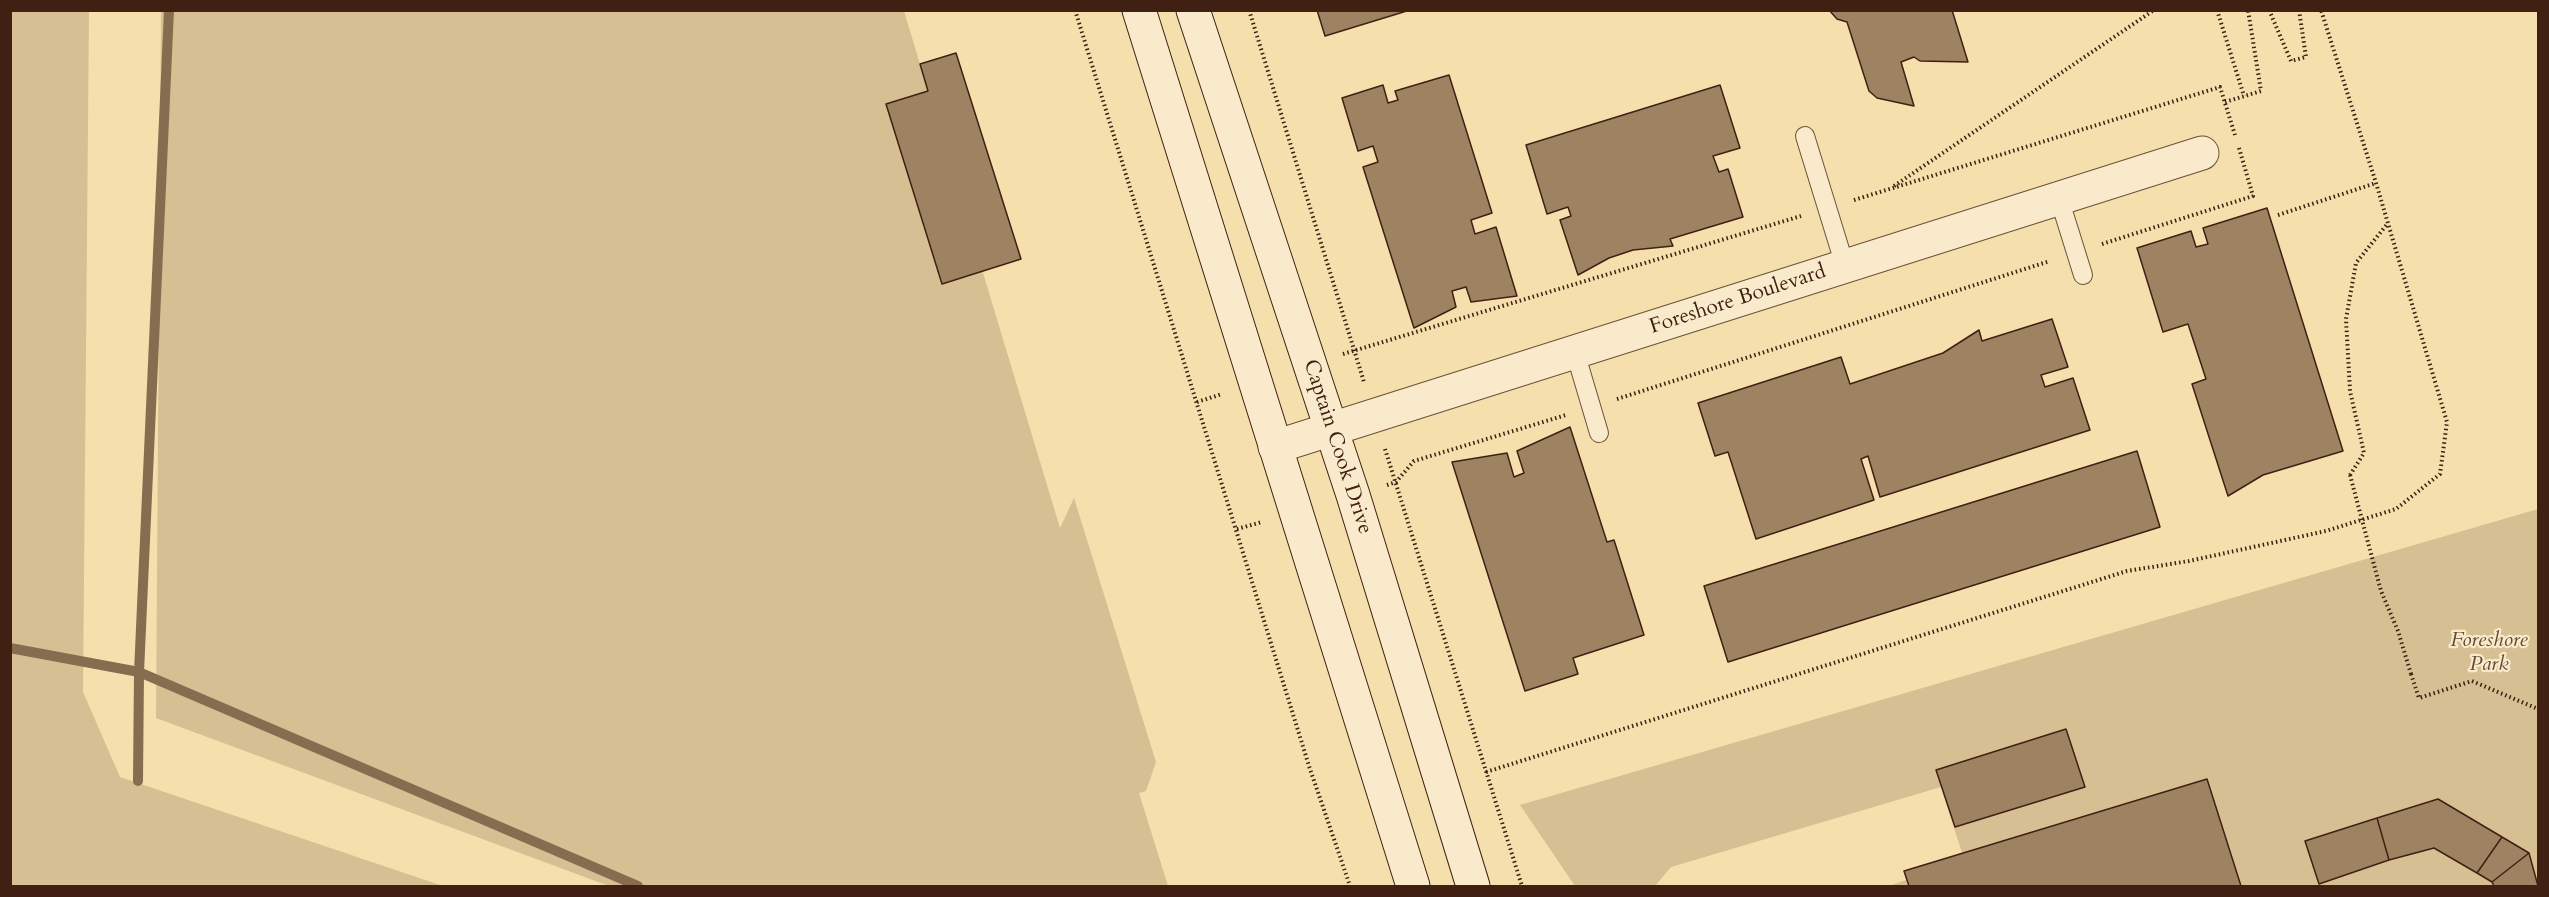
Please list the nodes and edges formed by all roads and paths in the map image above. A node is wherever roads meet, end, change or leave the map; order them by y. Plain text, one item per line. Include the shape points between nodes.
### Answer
1 (1075, 10) edge
2 (1138, 10) edge
3 (1193, 10) edge
4 (1248, 10) edge
5 (2154, 10) edge
6 (2217, 10) edge
7 (2248, 10) edge
8 (2269, 10) edge
9 (2299, 10) edge
10 (2321, 10) edge
11 (2244, 96) junction
12 (2225, 102) dead end
13 (1805, 136) dead end
14 (2202, 153) dead end
15 (2376, 183) junction
16 (1889, 189) dead end
17 (2253, 196) dead end
18 (2059, 198) junction
19 (2278, 214) dead end
20 (2388, 223) junction
21 (2077, 252) junction
22 (1845, 266) junction
23 (2083, 275) dead end
24 (1575, 352) junction
25 (1591, 407) junction
26 (1374, 416) junction
27 (1331, 429) junction
28 (1599, 433) dead end
29 (1275, 447) junction
30 (1396, 482) junction
31 (2538, 709) edge
32 (1486, 772) junction
33 (1350, 886) edge
34 (1413, 886) edge
35 (1473, 886) edge
36 (1522, 886) edge

1 - 33 path
2 - 29 main road
3 - 27 main road, Captain Cook Drive
4 - 26 path
5 - 16 path
6 - 11 path
7 - 11 path via 2261,91
8 - 9 path via 2291,61 2306,57
10 - 15 path
11 - 12 path
13 - 22 lane
14 - 18 main road, Foreshore Boulevard
15 - 19 path
15 - 20 path
17 - 21 path
18 - 21 lane
18 - 22 main road, Foreshore Boulevard
20 - 31 path, bridge via 2356,263 2346,319 2350,391 2364,453 2350,475 2381,591 2419,698 2472,681
20 - 32 path via 2447,422 2440,474 2396,509 2326,531 2127,571
21 - 23 lane
21 - 25 path
22 - 24 main road, Foreshore Boulevard
24 - 25 lane
24 - 26 main road, Foreshore Boulevard
25 - 28 lane
25 - 30 path via 1414,461
26 - 27 main road, Foreshore Boulevard
26 - 30 path
27 - 29 main road, Foreshore Boulevard
27 - 35 main road, Captain Cook Drive
29 - 34 main road
30 - 32 path
32 - 36 path

